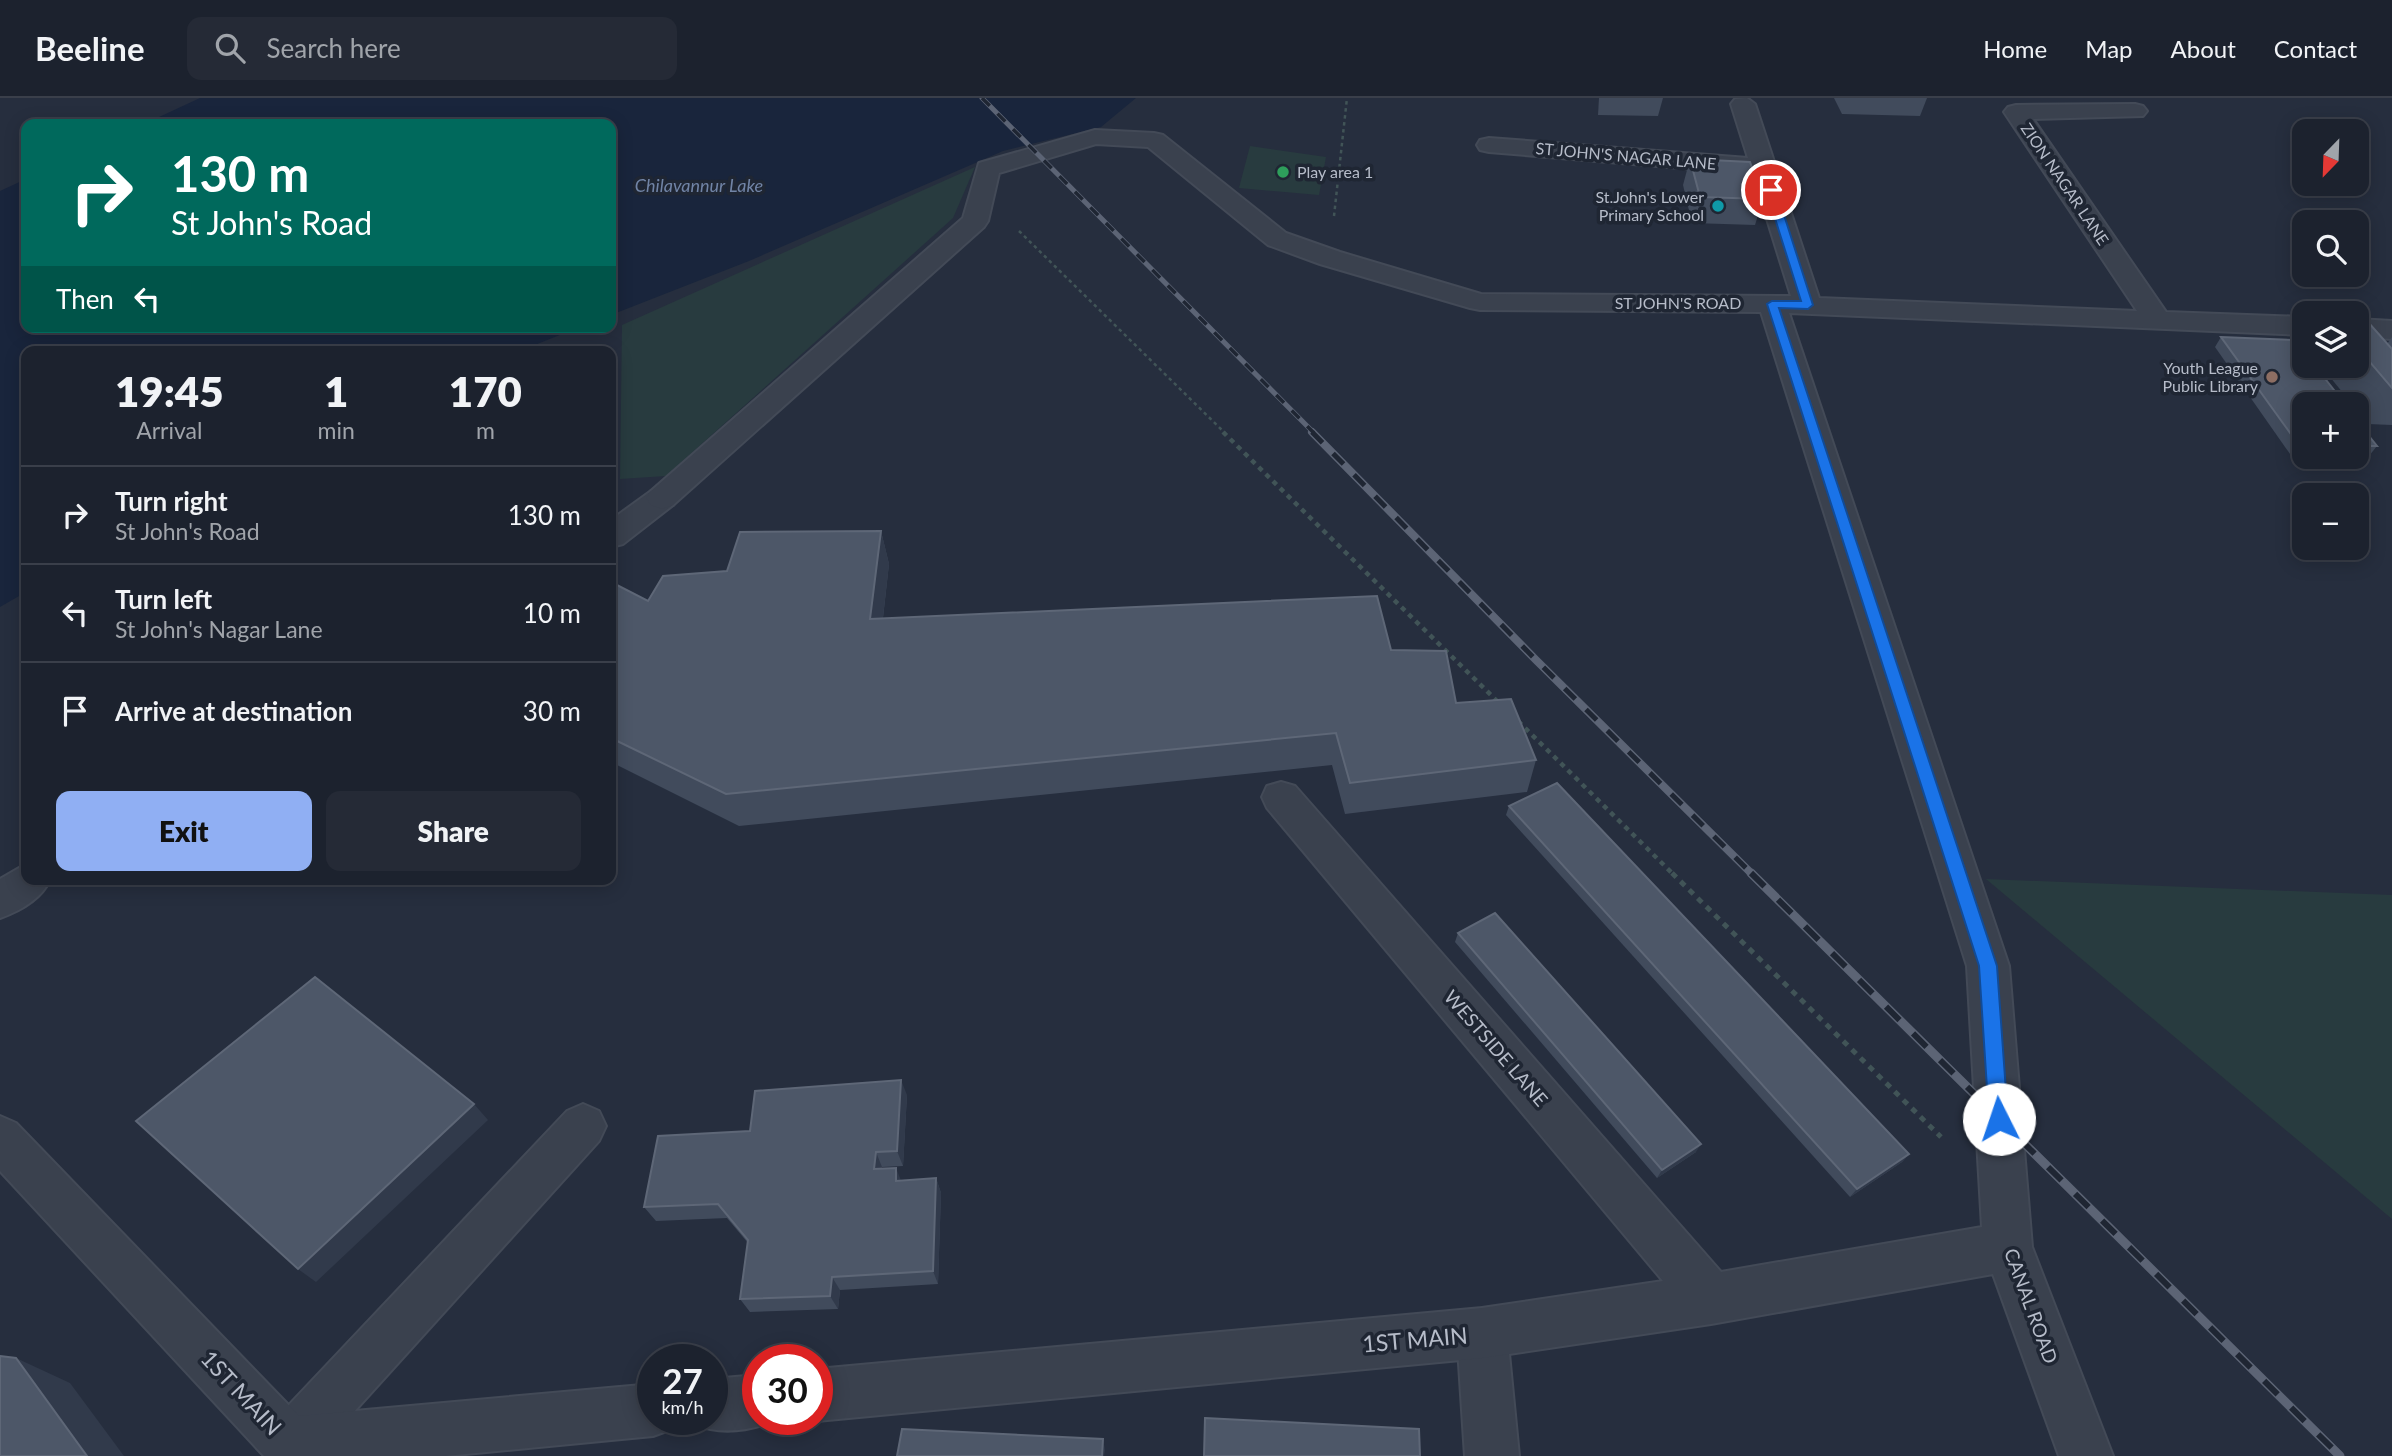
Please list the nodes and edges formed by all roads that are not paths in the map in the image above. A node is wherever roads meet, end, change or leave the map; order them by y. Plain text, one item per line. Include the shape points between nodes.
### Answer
1 (1743, 104) dead end
2 (2135, 111) dead end
3 (1489, 145) dead end
4 (1763, 167) junction
5 (1772, 304) junction
6 (1808, 305) junction
7 (2157, 319) junction
8 (2292, 325) edge
9 (2369, 329) edge
10 (2392, 330) edge
11 (616, 532) edge
12 (1281, 797) dead end
13 (23, 885) edge
14 (0, 901) edge
15 (583, 1126) dead end
16 (0, 1138) edge
17 (2008, 1247) junction
18 (1711, 1298) junction
19 (1482, 1333) junction
20 (833, 1394) edge
21 (637, 1412) edge
22 (287, 1450) edge
23 (1492, 1456) edge
24 (2086, 1456) edge

1 - 4 street
2 - 7 street, ZION NAGAR LANE via 2015,112
3 - 4 street, ST JOHN'S NAGAR LANE
4 - 6 street
5 - 6 street, ST JOHN'S ROAD
5 - 11 street, ST JOHN'S ROAD via 1480,302 1277,239 1154,140 1095,137 988,168 975,221 662,498
5 - 17 street, CANAL ROAD via 1988,966
6 - 7 street, ST JOHN'S ROAD
7 - 8 street, ST JOHN'S ROAD
9 - 10 street
12 - 18 street, WESTSIDE LANE
13 - 14 street
15 - 22 street
16 - 22 street, 1ST MAIN
17 - 18 street, 1ST MAIN
17 - 24 street, CANAL ROAD
18 - 19 street, 1ST MAIN
19 - 20 street, 1ST MAIN
19 - 23 street
21 - 22 street, 1ST MAIN

